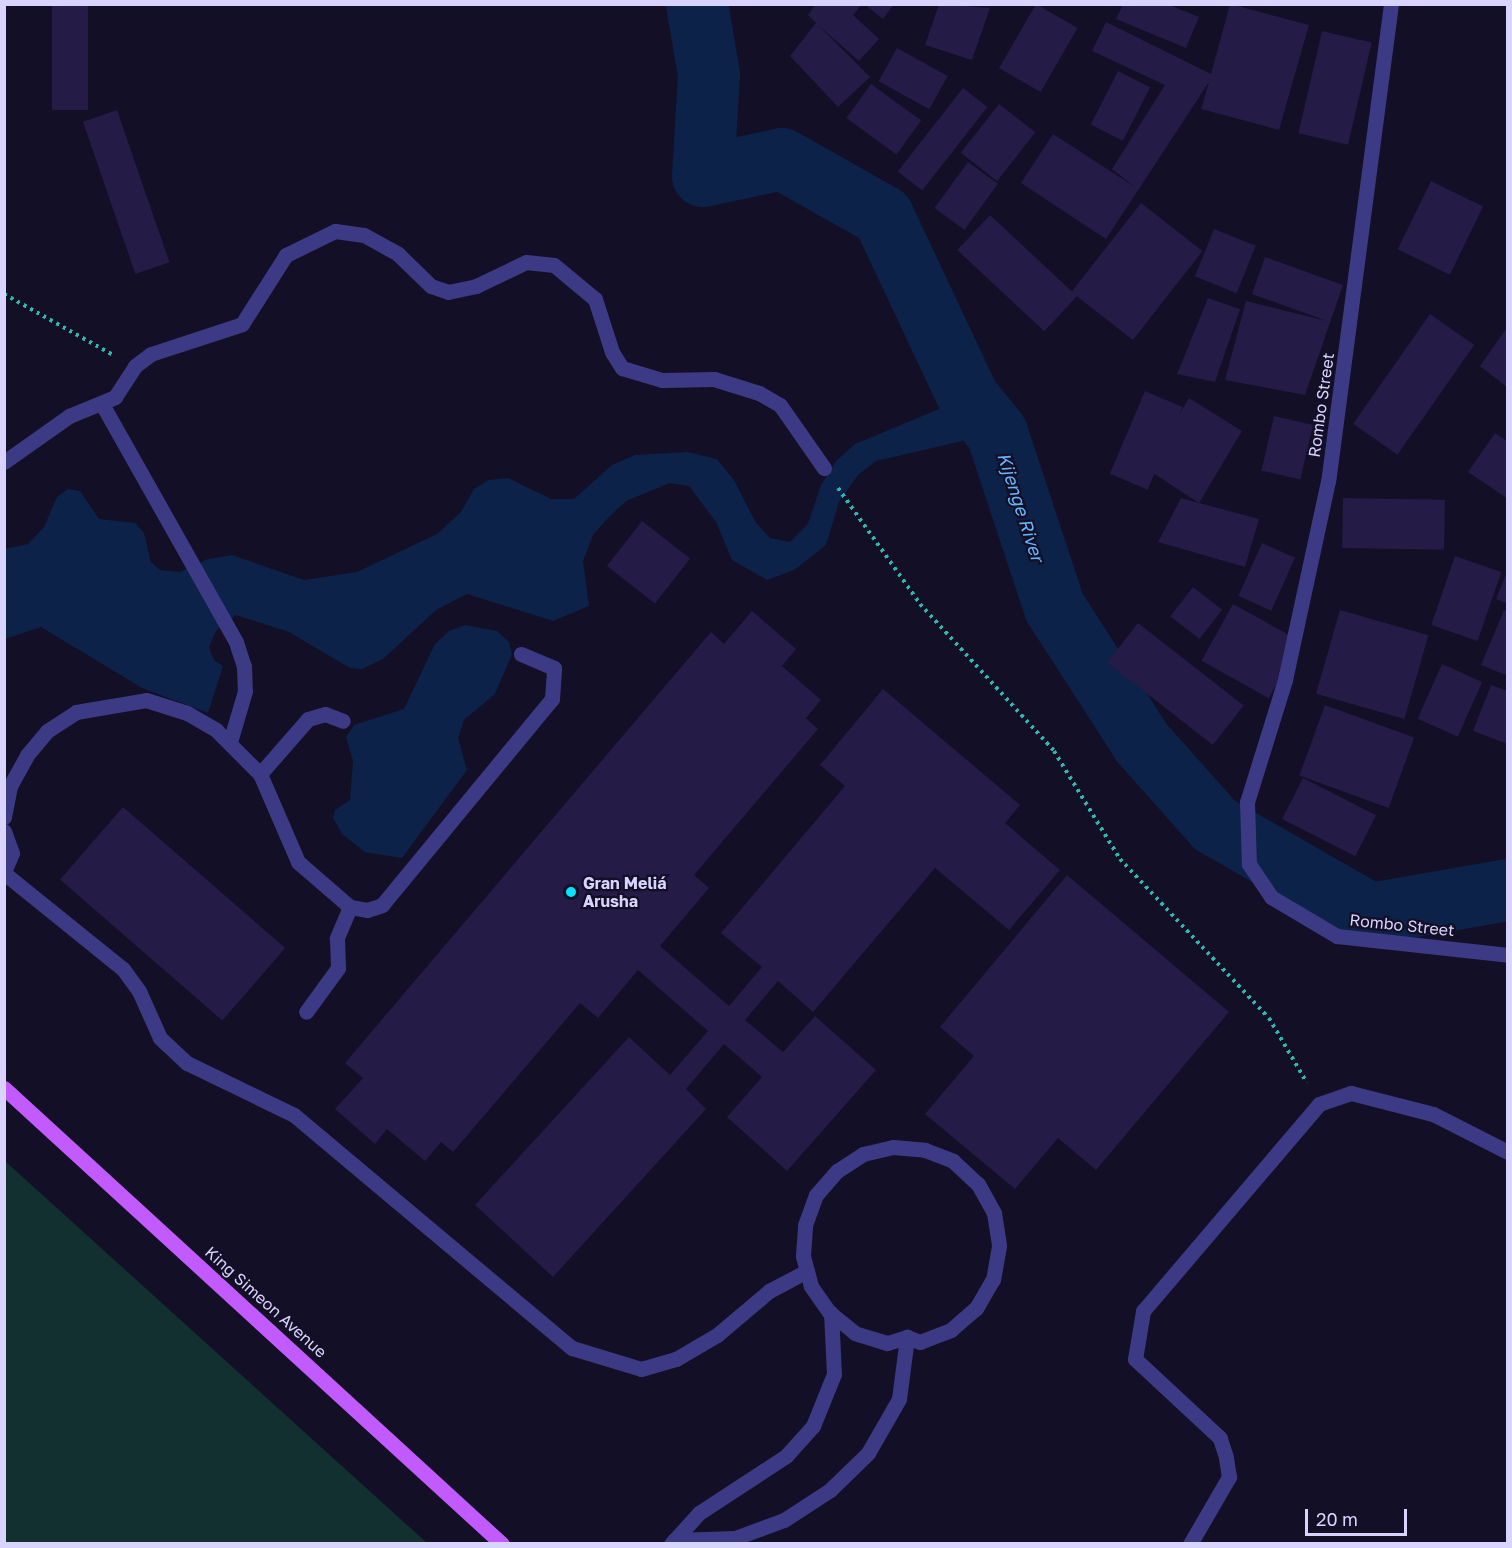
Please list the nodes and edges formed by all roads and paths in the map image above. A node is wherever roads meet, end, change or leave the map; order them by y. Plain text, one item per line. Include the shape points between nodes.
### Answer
1 (1391, 4) edge
2 (4, 294) edge
3 (135, 366) junction
4 (102, 404) junction
5 (4, 462) edge
6 (824, 468) dead end
7 (845, 499) dead end
8 (521, 654) dead end
9 (343, 721) dead end
10 (230, 742) junction
11 (260, 774) junction
12 (4, 817) edge
13 (4, 831) edge
14 (4, 873) edge
15 (350, 907) junction
16 (1508, 955) edge
17 (306, 1012) dead end
18 (4, 1088) edge
19 (1319, 1104) junction
20 (1508, 1152) edge
21 (807, 1271) junction
22 (831, 1313) junction
23 (907, 1337) junction
24 (672, 1542) edge
25 (502, 1544) edge
26 (1190, 1544) edge

1 - 16 street, Rombo Street via 1328,481 1285,680 1247,802 1249,864 1271,897 1337,936
2 - 3 path
3 - 4 street via 115,397
3 - 6 street via 171,345 242,324 286,255 310,239 335,231 364,235 398,254 431,285 448,292 476,286 526,262 554,265 595,299 608,327 612,352 622,368 662,380 714,379 759,393 780,405
4 - 5 street via 69,416
4 - 10 street via 228,629 244,666 245,691
7 - 19 path via 920,604 1054,751 1120,859 1269,1018
8 - 15 street via 554,668 552,699 382,905 367,910
9 - 11 street via 325,714 308,718
10 - 11 street
10 - 12 street via 187,713 146,700 76,712 47,731 27,755 10,786
11 - 15 street via 298,862
13 - 14 street via 12,853
14 - 21 street via 123,969 140,991 160,1038 187,1063 294,1115 572,1348 641,1370 676,1359 717,1335 769,1291
15 - 17 street via 337,938 338,968
18 - 25 main road, King Simeon Avenue
19 - 20 street via 1351,1093 1433,1114
19 - 26 street via 1143,1311 1136,1331 1135,1359 1220,1438 1226,1457 1229,1478
21 - 22 street via 811,1286
21 - 23 street via 805,1225 816,1196 837,1171 863,1154 893,1147 924,1150 953,1161 978,1184 994,1214 999,1246 993,1279 976,1308 951,1330 920,1342
22 - 23 street via 855,1333 887,1343
22 - 24 street via 834,1374 813,1426 786,1456 699,1512
23 - 24 street via 899,1399 868,1453 830,1490 784,1521 735,1538

